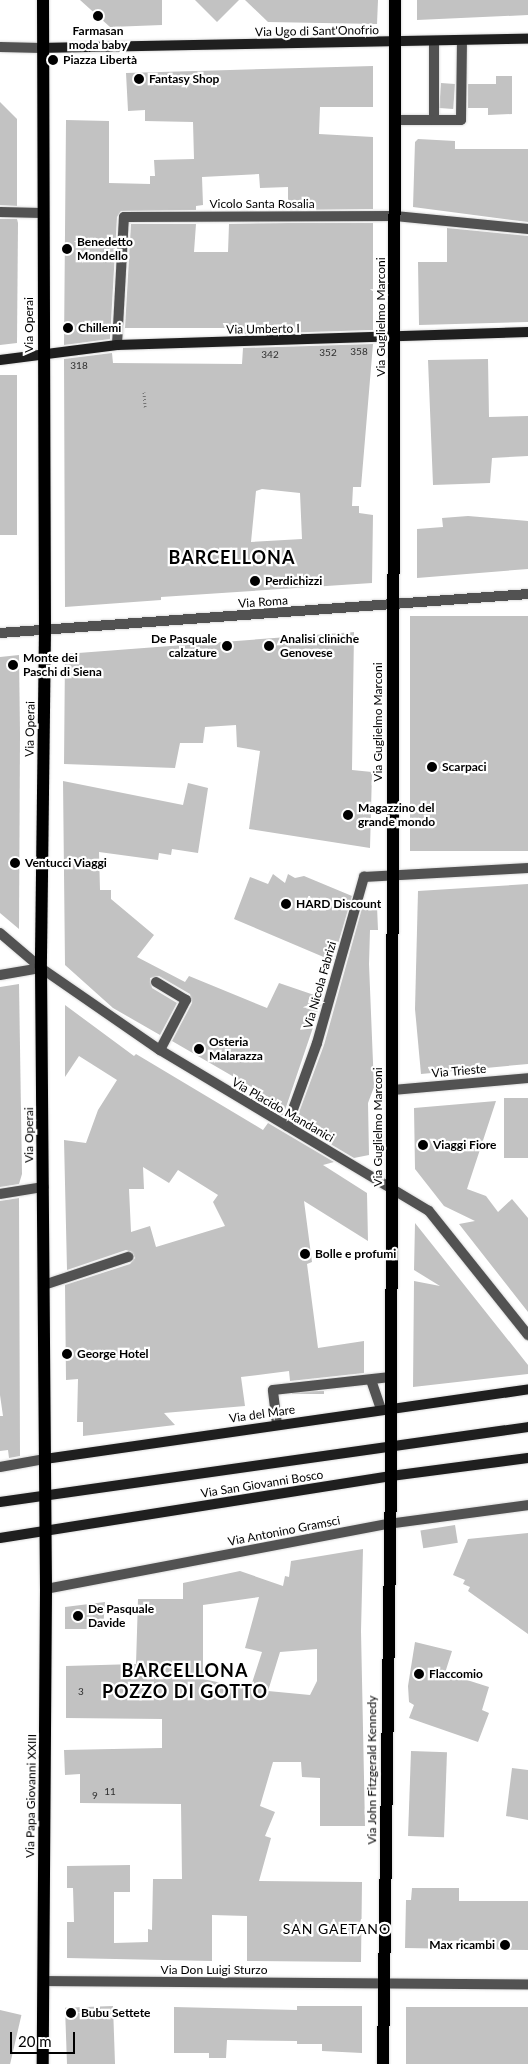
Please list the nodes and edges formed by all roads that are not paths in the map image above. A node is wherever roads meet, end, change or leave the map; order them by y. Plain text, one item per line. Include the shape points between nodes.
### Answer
1 (43, 0) edge
2 (395, 0) edge
3 (528, 39) edge
4 (434, 41) junction
5 (462, 41) junction
6 (395, 42) junction
7 (0, 47) edge
8 (42, 48) junction
9 (395, 120) junction
10 (434, 120) junction
11 (0, 212) edge
12 (42, 213) junction
13 (395, 216) junction
14 (528, 229) edge
15 (528, 332) edge
16 (394, 338) junction
17 (117, 345) junction
18 (43, 353) junction
19 (0, 360) edge
20 (528, 594) edge
21 (392, 606) junction
22 (45, 629) junction
23 (0, 633) edge
24 (528, 868) edge
25 (392, 875) junction
26 (0, 933) edge
27 (41, 968) junction
28 (0, 975) edge
29 (156, 982) dead end
30 (160, 1050) junction
31 (528, 1078) edge
32 (392, 1090) junction
33 (287, 1126) junction
34 (43, 1187) junction
35 (391, 1188) junction
36 (0, 1194) edge
37 (128, 1256) dead end
38 (44, 1285) junction
39 (528, 1335) edge
40 (390, 1377) junction
41 (371, 1380) junction
42 (528, 1389) edge
43 (386, 1408) junction
44 (277, 1424) junction
45 (528, 1427) edge
46 (391, 1444) junction
47 (528, 1458) edge
48 (45, 1459) junction
49 (0, 1468) edge
50 (391, 1476) junction
51 (46, 1495) junction
52 (0, 1502) edge
53 (528, 1506) edge
54 (388, 1524) junction
55 (46, 1529) junction
56 (0, 1538) edge
57 (46, 1589) junction
58 (43, 1982) junction
59 (384, 1984) junction
60 (528, 1984) edge
61 (43, 2064) edge
62 (383, 2064) edge

1 - 8 main road, Via Operai
2 - 6 main road, Via Guglielmo Marconi
3 - 5 street, Via Ugo di Sant'Onofrio
4 - 5 street, Via Ugo di Sant'Onofrio
4 - 6 street, Via Ugo di Sant'Onofrio
4 - 10 street
5 - 10 street via 461,120
6 - 8 street, Via Ugo di Sant'Onofrio
6 - 9 main road, Via Guglielmo Marconi
7 - 8 street
8 - 12 main road, Via Operai
9 - 10 street
9 - 13 main road, Via Guglielmo Marconi
11 - 12 street
12 - 18 main road, Via Operai
13 - 14 street, Vicolo Santa Rosalia
13 - 16 main road, Via Guglielmo Marconi
13 - 17 street, Vicolo Santa Rosalia via 124,217
15 - 16 street, Via Umberto I
16 - 17 street, Via Umberto I
16 - 21 main road, Via Guglielmo Marconi
17 - 18 street, Via Umberto I
18 - 19 street, Via Umberto I
18 - 22 main road, Via Operai
20 - 21 street, Via Roma
21 - 22 street, Via Roma
21 - 25 main road, Via Guglielmo Marconi
22 - 23 street, Via Roma
22 - 27 main road, Via Operai
24 - 25 street
25 - 32 main road, Via Guglielmo Marconi
25 - 33 street, Via Nicola Fabrizi via 364,876 317,1043
26 - 27 street, Via Placido Mandanici
27 - 28 street
27 - 30 street, Via Placido Mandanici
27 - 34 main road, Via Operai
29 - 30 street via 186,1000
30 - 33 street, Via Placido Mandanici
31 - 32 street, Via Trieste
32 - 35 main road, Via Guglielmo Marconi
33 - 35 street, Via Placido Mandanici
34 - 36 street
34 - 38 main road, Via Operai
35 - 39 street, Via Placido Mandanici via 429,1212
35 - 40 main road, Via Guglielmo Marconi
37 - 38 street
38 - 48 main road, Via Operai
40 - 41 street
40 - 43 main road, Via Guglielmo Marconi
41 - 43 street
41 - 44 street via 273,1390
42 - 43 street, Via del Mare
43 - 44 street, Via del Mare
43 - 46 main road, Via Guglielmo Marconi
44 - 48 street, Via del Mare
45 - 46 street, Via San Giovanni Bosco
46 - 50 main road, Via Guglielmo Marconi
46 - 51 street, Via San Giovanni Bosco
47 - 50 street, Via San Giovanni Bosco
48 - 49 street, Via del Mare
48 - 51 main road, Via Operai
50 - 54 main road, Via John Fitzgerald Kennedy
50 - 55 street, Via San Giovanni Bosco
51 - 52 street, Via San Giovanni Bosco
51 - 55 main road, Via Papa Giovanni XXIII
53 - 54 street, Via Antonino Gramsci
54 - 57 street, Via Antonino Gramsci
54 - 59 main road, Via John Fitzgerald Kennedy
55 - 56 street, Via San Giovanni Bosco
55 - 57 main road, Via Papa Giovanni XXIII
57 - 58 main road, Via Papa Giovanni XXIII
58 - 59 street, Via Don Luigi Sturzo
58 - 61 main road, Via Papa Giovanni XXIII
59 - 60 street, Via Don Luigi Sturzo
59 - 62 main road, Via John Fitzgerald Kennedy

